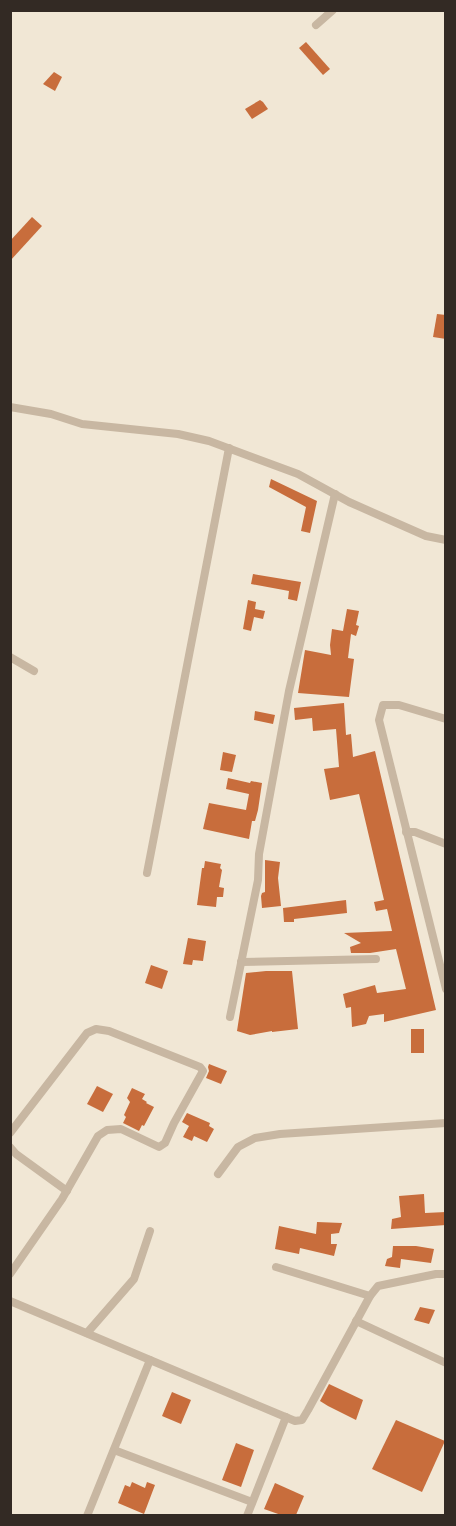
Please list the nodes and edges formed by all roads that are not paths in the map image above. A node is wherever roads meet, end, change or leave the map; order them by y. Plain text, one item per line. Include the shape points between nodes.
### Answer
1 (333, 10) edge
2 (316, 25) dead end
3 (10, 407) edge
4 (229, 448) junction
5 (335, 494) junction
6 (446, 540) edge
7 (10, 657) edge
8 (34, 671) dead end
9 (446, 719) edge
10 (406, 832) junction
11 (446, 844) edge
12 (147, 873) dead end
13 (376, 959) dead end
14 (241, 962) junction
15 (446, 990) edge
16 (230, 1017) dead end
17 (446, 1123) edge
18 (10, 1133) edge
19 (10, 1147) edge
20 (218, 1174) dead end
21 (67, 1191) junction
22 (150, 1231) dead end
23 (276, 1268) dead end
24 (10, 1274) edge
25 (446, 1274) edge
26 (370, 1296) junction
27 (10, 1301) edge
28 (356, 1321) junction
29 (87, 1333) junction
30 (150, 1360) junction
31 (446, 1363) edge
32 (286, 1417) junction
33 (114, 1450) junction
34 (252, 1502) junction
35 (87, 1515) edge
36 (247, 1515) edge

1 - 2 street
3 - 4 street via 82,424 178,434
4 - 5 street via 298,474
4 - 12 street
5 - 6 street via 426,536
5 - 14 street via 289,691
7 - 8 street
9 - 10 street via 399,705 383,705 378,720
10 - 11 street
10 - 15 street
13 - 14 street
14 - 16 street
17 - 20 street via 255,1138 238,1147
18 - 21 street via 87,1033 96,1029 200,1067 203,1071 165,1143 159,1147 121,1129 107,1130 98,1136
19 - 21 street
21 - 24 street
22 - 29 street via 134,1279
23 - 26 street
25 - 26 street via 378,1286
26 - 28 street
27 - 29 street
28 - 31 street
28 - 32 street via 302,1420
29 - 30 street
30 - 32 street
30 - 33 street
32 - 34 street
33 - 34 street
33 - 35 street
34 - 36 street

